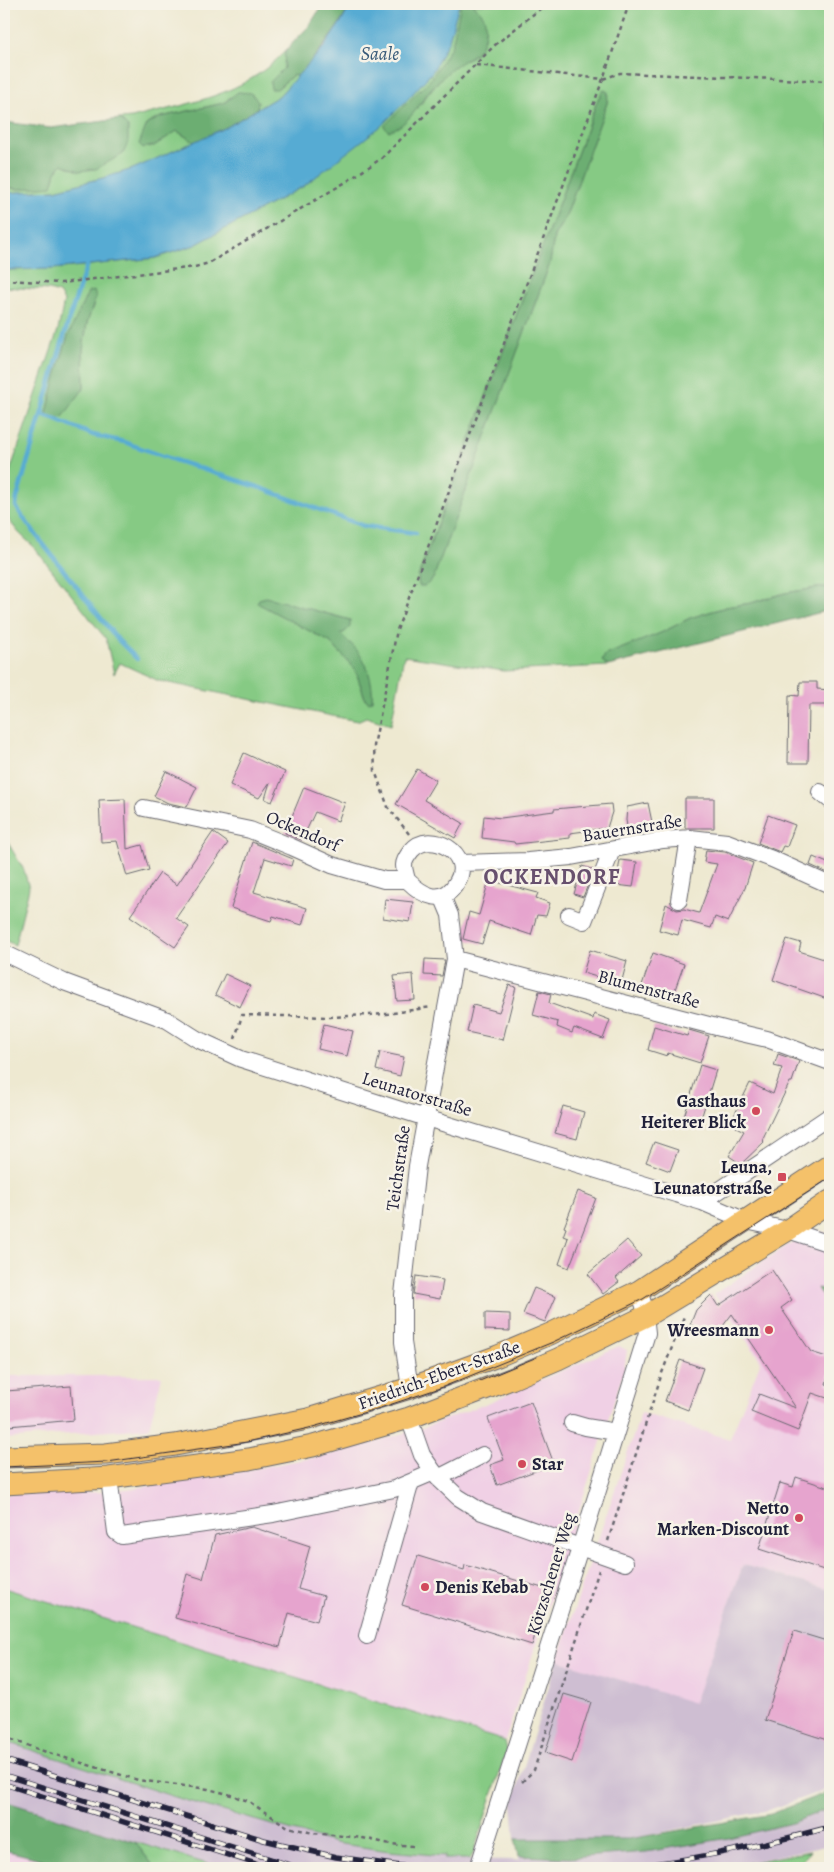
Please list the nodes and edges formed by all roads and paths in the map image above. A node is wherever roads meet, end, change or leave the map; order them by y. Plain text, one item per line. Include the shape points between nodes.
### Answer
1 (546, 4) edge
2 (629, 4) edge
3 (476, 64) junction
4 (603, 79) junction
5 (830, 81) edge
6 (4, 280) edge
7 (144, 808) dead end
8 (688, 838) junction
9 (418, 844) junction
10 (612, 850) junction
11 (461, 864) junction
12 (407, 880) junction
13 (830, 885) edge
14 (442, 896) junction
15 (679, 900) dead end
16 (569, 915) dead end
17 (4, 953) edge
18 (455, 958) junction
19 (446, 1005) junction
20 (230, 1055) junction
21 (830, 1062) edge
22 (830, 1116) edge
23 (426, 1118) junction
24 (830, 1165) edge
25 (830, 1201) edge
26 (702, 1202) junction
27 (746, 1221) junction
28 (788, 1230) junction
29 (830, 1244) edge
30 (639, 1291) junction
31 (688, 1308) dead end
32 (646, 1316) junction
33 (410, 1388) junction
34 (409, 1418) junction
35 (572, 1423) dead end
36 (616, 1432) junction
37 (483, 1455) dead end
38 (4, 1457) edge
39 (436, 1475) junction
40 (109, 1478) junction
41 (411, 1482) junction
42 (4, 1484) edge
43 (608, 1541) dead end
44 (580, 1548) junction
45 (625, 1563) dead end
46 (600, 1569) dead end
47 (367, 1636) dead end
48 (4, 1737) edge
49 (522, 1783) dead end
50 (413, 1846) dead end
51 (478, 1868) edge

1 - 3 path
2 - 4 path
3 - 4 path
3 - 6 path via 382,158 209,263 74,282
4 - 5 path via 620,73
4 - 9 path via 397,630 374,746 376,771 388,808
7 - 12 street, Ockendorf via 250,830 332,865 384,880
8 - 10 street, Bauernstraße
8 - 13 street, Bauernstraße via 727,842
8 - 15 street
9 - 11 street via 434,841 446,845
9 - 12 street via 404,864
10 - 11 street, Bauernstraße via 562,858
10 - 16 street via 584,921
11 - 14 street via 460,876 453,889
12 - 14 street via 430,897
14 - 18 street, Teichstraße via 450,915
17 - 20 street, Leunatorstraße via 64,982 167,1020
18 - 19 street, Teichstraße
18 - 21 street, Blumenstraße via 767,1039
19 - 20 path via 387,1014 330,1017 242,1015
19 - 23 street, Teichstraße
20 - 23 street, Leunatorstraße
22 - 26 street
23 - 26 street, Leunatorstraße
23 - 33 street, Teichstraße via 417,1166 403,1295 403,1342
24 - 27 main road, Friedrich-Ebert-Straße
25 - 28 main road, Friedrich-Ebert-Straße
26 - 27 street, Leunatorstraße
27 - 28 street, Leunatorstraße
27 - 30 main road, Friedrich-Ebert-Straße
28 - 29 street, Leunatorstraße
28 - 32 main road, Friedrich-Ebert-Straße
30 - 32 street, Kötzschener Weg
30 - 33 main road, Friedrich-Ebert-Straße via 550,1334
31 - 43 path via 662,1373
32 - 34 main road, Friedrich-Ebert-Straße via 542,1366
32 - 36 street, Kötzschener Weg via 647,1333
33 - 38 main road, Friedrich-Ebert-Straße via 308,1419 175,1445 106,1454
34 - 39 street via 422,1455
34 - 40 main road, Friedrich-Ebert-Straße via 313,1446 249,1459
35 - 36 street
36 - 44 street, Kötzschener Weg
37 - 39 street
39 - 41 street
39 - 44 street via 458,1497 482,1512
40 - 41 street via 116,1532 122,1536 273,1514 394,1489
40 - 42 main road, Friedrich-Ebert-Straße
41 - 47 street
44 - 45 street
44 - 51 street, Kötzschener Weg
46 - 49 path via 534,1770
48 - 50 path via 138,1780 228,1794 248,1801 288,1827

